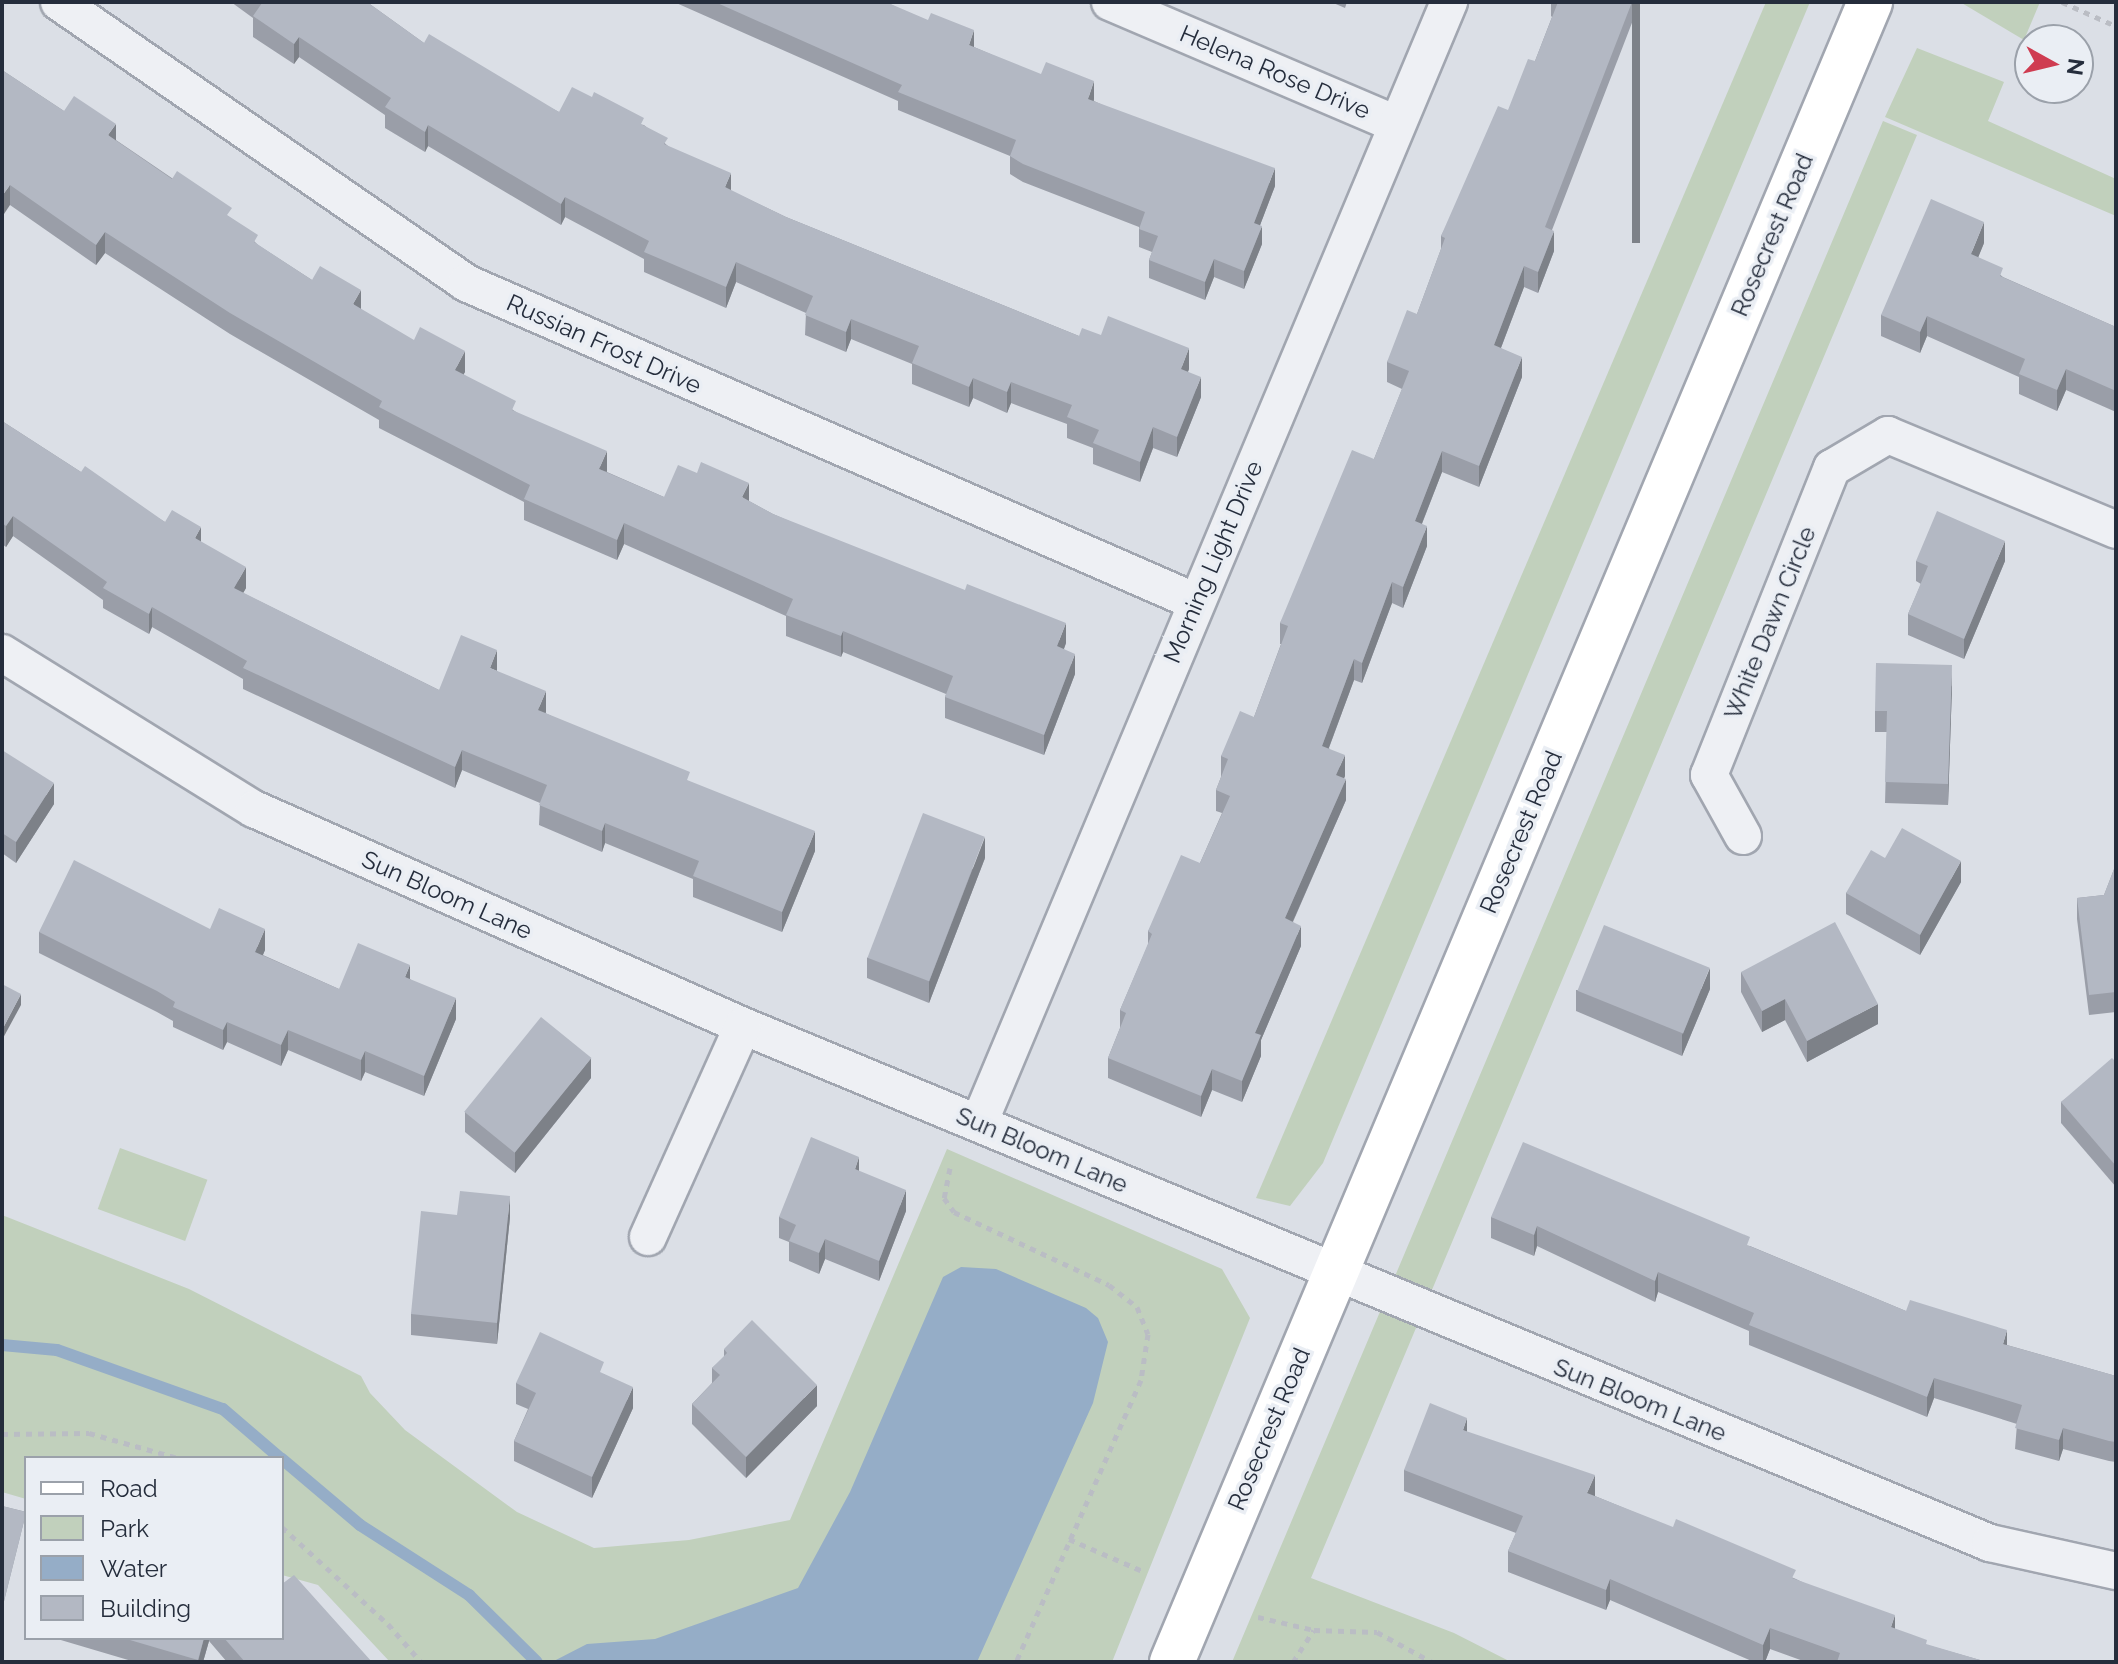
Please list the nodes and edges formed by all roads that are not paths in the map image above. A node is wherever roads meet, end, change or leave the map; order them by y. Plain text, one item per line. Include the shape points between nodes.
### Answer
1 (59, 2) edge
2 (1110, 2) edge
3 (1449, 2) edge
4 (1870, 2) edge
5 (1396, 124) junction
6 (2116, 530) edge
7 (1196, 602) junction
8 (2, 653) edge
9 (1743, 836) dead end
10 (743, 1026) junction
11 (979, 1123) junction
12 (648, 1237) dead end
13 (1334, 1274) junction
14 (2116, 1571) edge
15 (1172, 1662) edge

1 - 7 street, Russian Frost Drive via 466,283
2 - 5 street, Helena Rose Drive
3 - 5 street, Morning Light Drive
4 - 13 main road, Rosecrest Road
5 - 7 street, Morning Light Drive
6 - 9 street, White Dawn Circle via 1888,435 1832,468 1709,775
7 - 11 street, Morning Light Drive
8 - 10 street, Sun Bloom Lane via 254,809
10 - 11 street, Sun Bloom Lane
10 - 12 street
11 - 13 street, Sun Bloom Lane
13 - 14 street, Sun Bloom Lane via 1990,1543
13 - 15 main road, Rosecrest Road

